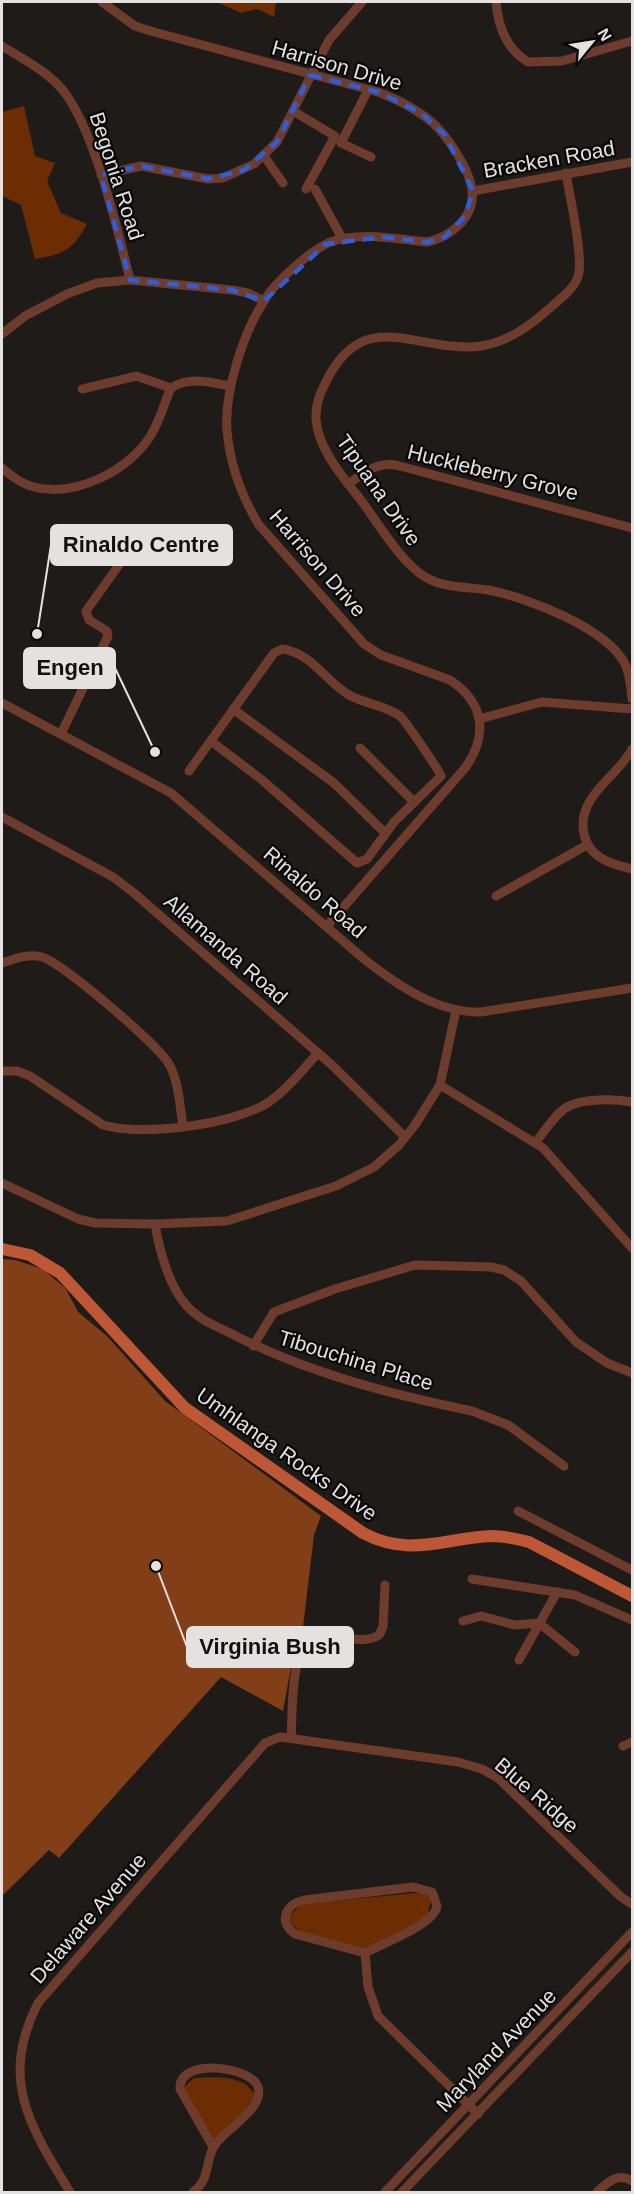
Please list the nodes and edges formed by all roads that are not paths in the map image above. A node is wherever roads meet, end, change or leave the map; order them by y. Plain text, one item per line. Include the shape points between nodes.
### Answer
1 (102, 2) edge
2 (362, 2) edge
3 (496, 2) edge
4 (633, 41) edge
5 (2, 46) edge
6 (310, 75) junction
7 (368, 90) junction
8 (293, 111) junction
9 (264, 156) junction
10 (371, 157) dead end
11 (633, 162) edge
12 (566, 174) junction
13 (101, 175) junction
14 (283, 183) dead end
15 (473, 190) junction
16 (343, 240) junction
17 (130, 280) junction
18 (264, 301) junction
19 (2, 334) edge
20 (230, 386) junction
21 (171, 388) junction
22 (82, 389) dead end
23 (2, 468) edge
24 (348, 484) junction
25 (633, 528) edge
26 (124, 558) dead end
27 (633, 699) edge
28 (2, 703) edge
29 (233, 709) junction
30 (633, 709) edge
31 (479, 719) junction
32 (61, 734) junction
33 (211, 741) junction
34 (360, 748) dead end
35 (633, 749) edge
36 (189, 771) dead end
37 (414, 802) junction
38 (2, 817) edge
39 (397, 819) junction
40 (410, 831) junction
41 (385, 833) junction
42 (587, 845) junction
43 (633, 869) edge
44 (496, 896) dead end
45 (327, 926) junction
46 (2, 963) edge
47 (633, 988) edge
48 (456, 1010) junction
49 (318, 1053) junction
50 (2, 1071) edge
51 (440, 1085) junction
52 (633, 1102) edge
53 (183, 1127) junction
54 (405, 1137) junction
55 (536, 1142) junction
56 (2, 1183) edge
57 (155, 1224) junction
58 (633, 1248) edge
59 (2, 1249) edge
60 (253, 1346) junction
61 (633, 1374) edge
62 (564, 1466) dead end
63 (518, 1511) dead end
64 (633, 1570) edge
65 (472, 1579) dead end
66 (386, 1586) dead end
67 (557, 1592) junction
68 (633, 1596) edge
69 (633, 1620) edge
70 (464, 1621) dead end
71 (539, 1623) junction
72 (575, 1652) dead end
73 (519, 1660) dead end
74 (291, 1738) junction
75 (633, 1904) edge
76 (633, 1932) edge
77 (624, 1943) junction
78 (633, 1952) edge
79 (365, 1953) junction
80 (13, 2042) dead end
81 (12, 2092) dead end
82 (469, 2104) junction
83 (478, 2114) junction
84 (213, 2147) junction
85 (633, 2181) edge
86 (70, 2193) edge
87 (193, 2193) edge
88 (385, 2193) edge
89 (402, 2193) edge
90 (597, 2193) edge

1 - 6 street, Harrison Drive via 135,26
2 - 6 street via 329,40
3 - 4 street via 504,35 514,51 528,62 561,61
5 - 13 street, Begonia Road via 49,76 68,96
6 - 7 street, Harrison Drive
6 - 8 street
7 - 10 street via 341,143
7 - 15 street, Harrison Drive via 403,102 435,125 454,149
8 - 9 street via 277,142
8 - 16 street via 335,136 311,189
9 - 13 street via 223,178 192,178 134,165
9 - 14 street
11 - 12 street, Bracken Road
12 - 15 street, Bracken Road
12 - 24 street, Tipuana Drive via 579,271 571,289 542,315 513,335 483,346 440,346 384,336 365,338 335,366 320,391 316,423 328,455
13 - 17 street, Begonia Road
15 - 16 street, Harrison Drive via 471,204 460,224 437,240
16 - 18 street, Harrison Drive via 318,250
17 - 18 street via 232,290
17 - 19 street via 97,283 73,291 25,316
18 - 20 street, Harrison Drive
20 - 21 street via 193,381
20 - 31 street, Harrison Drive via 230,449 248,506 259,525 364,644 381,655 450,680 468,697
21 - 22 street via 136,376
21 - 23 street via 151,435 130,460 108,476 48,489 24,483
24 - 25 street, Huckleberry Grove via 371,468 396,465
24 - 27 street, Tipuana Drive via 413,568 424,576 435,582 523,599 553,610 598,637 624,663
26 - 32 street via 86,611 88,620 108,633
28 - 32 street, Rinaldo Road
29 - 33 street
29 - 37 street via 278,650 304,657 347,694 394,712 405,721 441,774
29 - 41 street via 316,769
30 - 31 street via 542,702
31 - 40 street via 475,754
32 - 45 street, Rinaldo Road via 171,793
33 - 36 street
33 - 41 street via 262,780 352,861 360,863 367,859
34 - 37 street
35 - 42 street via 585,808 582,818
37 - 39 street
38 - 49 street, Allamanda Road via 113,877
39 - 40 street
39 - 41 street
40 - 45 street
42 - 43 street via 610,863
42 - 44 street
45 - 48 street, Rinaldo Road via 394,982
46 - 53 street via 30,956 52,961 154,1048 173,1076
47 - 48 street, Rinaldo Road via 494,1011
48 - 51 street
49 - 53 street via 277,1096 256,1110
49 - 54 street, Allamanda Road
50 - 53 street via 30,1076 93,1120 114,1129
51 - 54 street
51 - 55 street
52 - 55 street via 574,1104 560,1113
54 - 57 street via 374,1167 336,1186 227,1221
55 - 58 street
56 - 57 street via 78,1219
57 - 60 street, Tibouchina Place via 175,1288 186,1306
59 - 68 main road, Umhlanga Rocks Drive via 30,1255 60,1273 185,1408 369,1536 411,1547 493,1536 515,1538
60 - 61 street via 274,1312 335,1289 414,1265 491,1267 521,1281 576,1342 607,1363
60 - 62 street, Tibouchina Place via 303,1367 499,1420
63 - 64 street
65 - 67 street
66 - 74 street via 379,1635 366,1640 320,1635 303,1647 296,1665
67 - 69 street via 575,1595
67 - 71 street
70 - 71 street via 481,1616 514,1626
71 - 72 street
71 - 73 street
74 - 75 street, Blue Ridge via 458,1762 482,1769 498,1778 621,1897
74 - 80 street, Delaware Avenue via 280,1737 265,1743 38,2003
76 - 77 street, Maryland Avenue
77 - 78 street
77 - 82 street, Maryland Avenue
78 - 83 street, Maryland Avenue
79 - 79 street via 295,1934 286,1924 284,1912 304,1900 413,1887 432,1892 437,1906 434,1915
79 - 82 street via 368,1987 378,2016
81 - 86 street
82 - 83 street
82 - 88 street, Maryland Avenue
83 - 89 street, Maryland Avenue
84 - 84 street via 180,2089 185,2074 198,2069 244,2074 258,2087 252,2107
84 - 87 street via 206,2178
85 - 90 street via 615,2178

